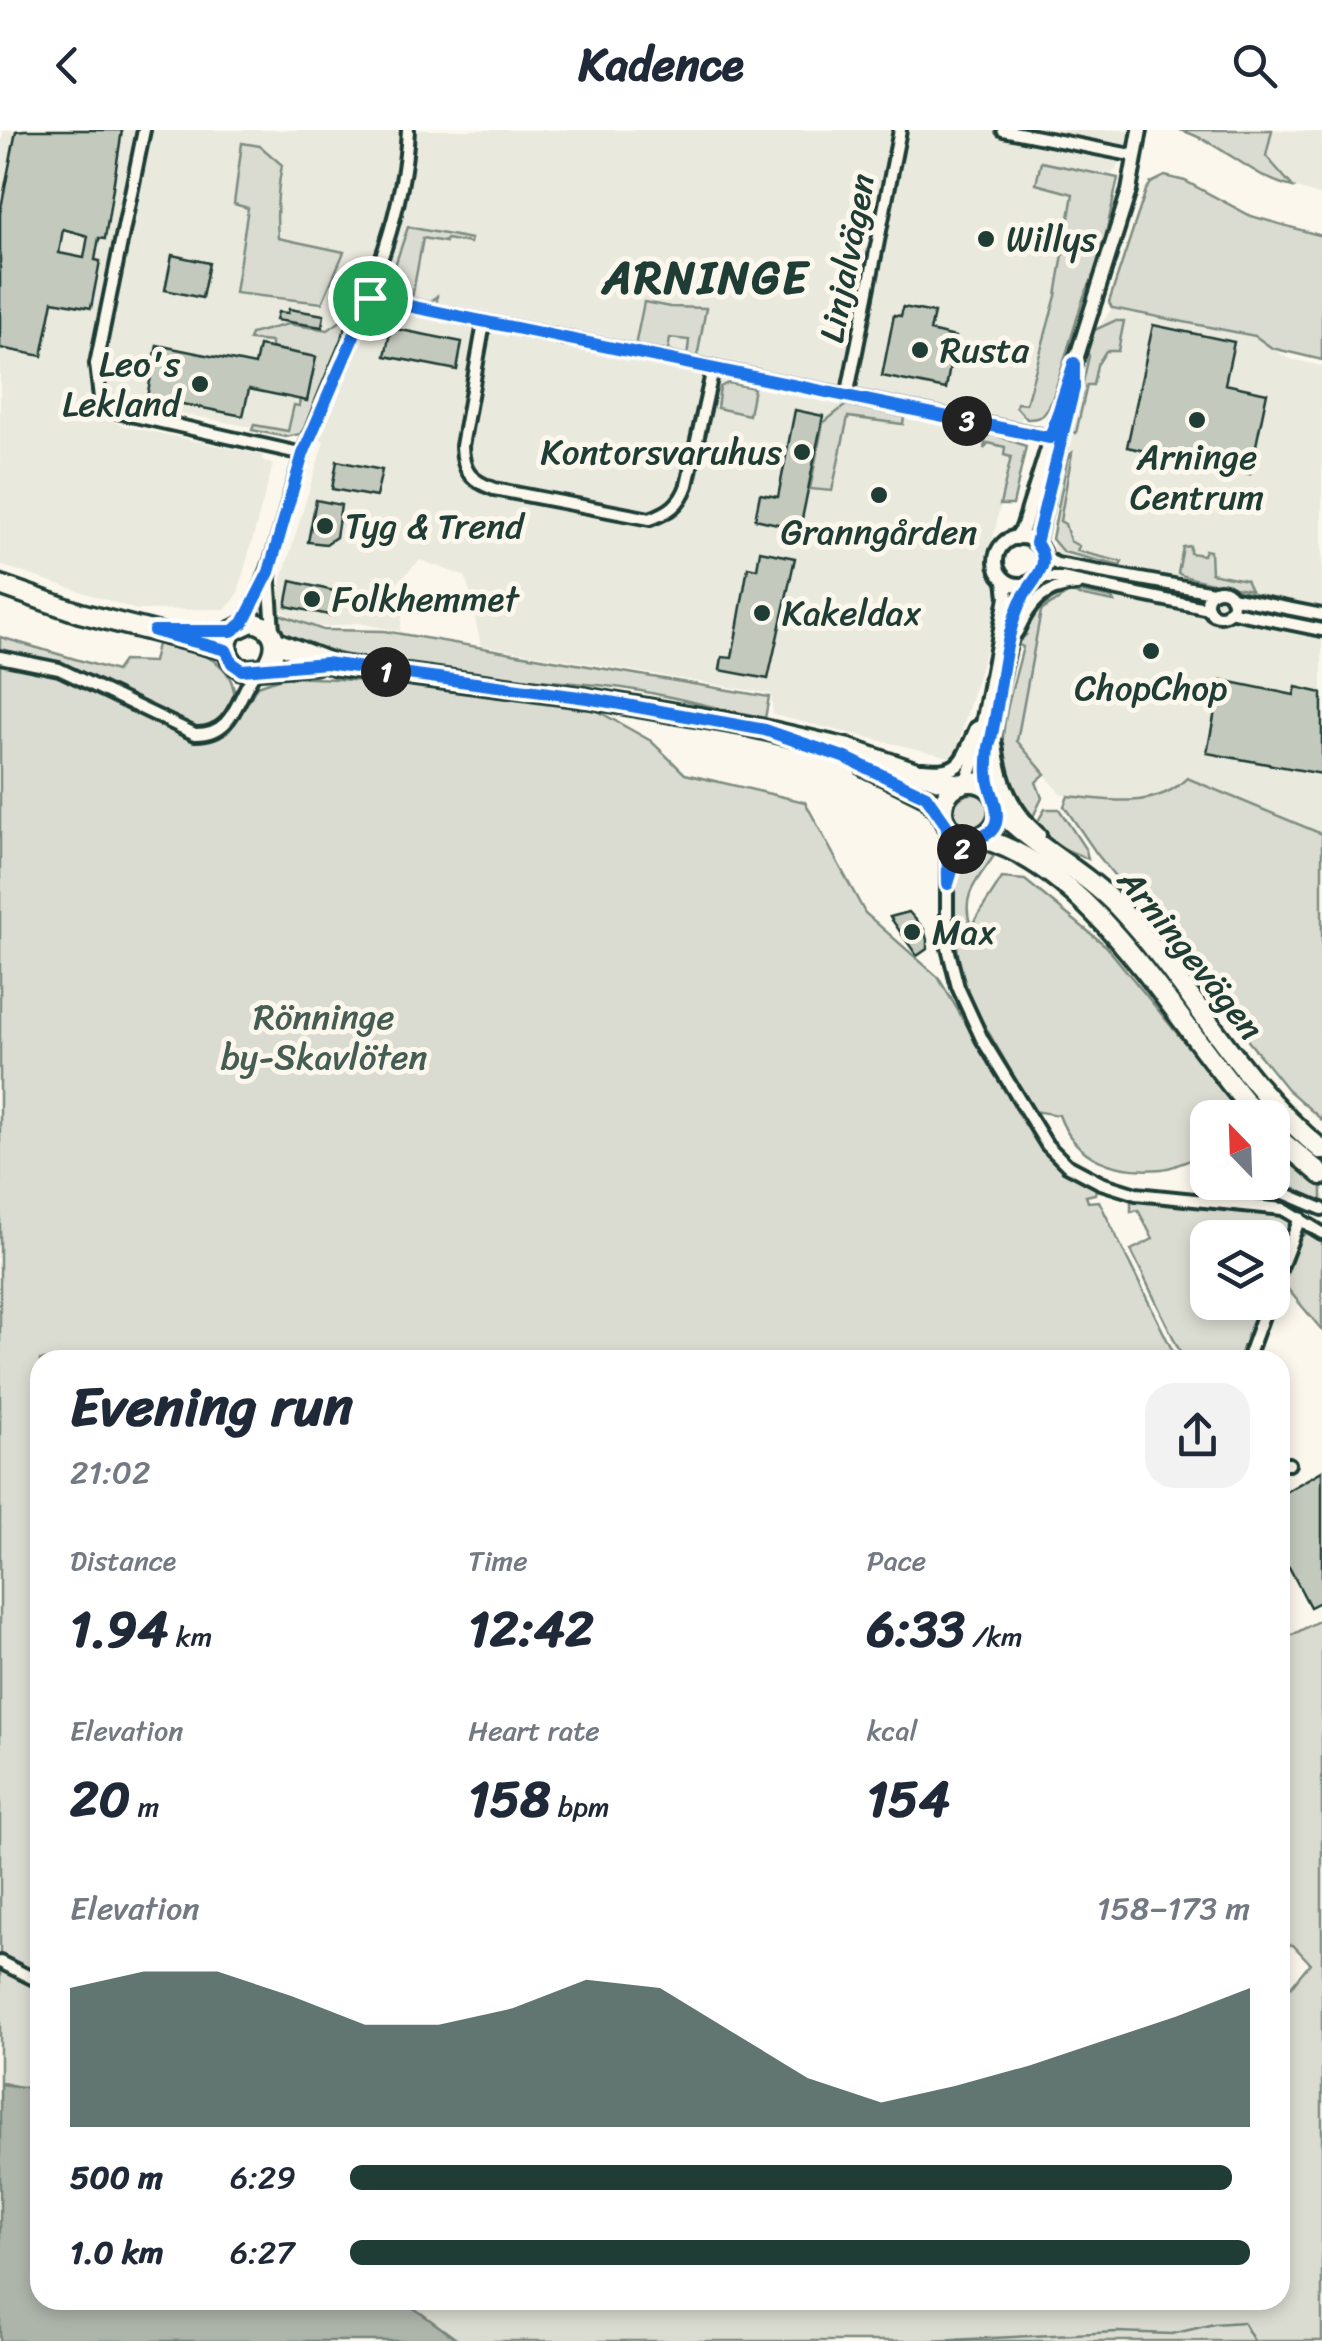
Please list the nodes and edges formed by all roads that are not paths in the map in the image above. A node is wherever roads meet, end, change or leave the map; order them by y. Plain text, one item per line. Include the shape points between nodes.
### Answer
1 (144, 130) edge
2 (408, 130) edge
3 (900, 130) edge
4 (1003, 130) edge
5 (1140, 130) edge
6 (1136, 156) junction
7 (370, 298) junction
8 (484, 322) junction
9 (713, 369) junction
10 (847, 397) junction
11 (1056, 438) junction
12 (303, 454) junction
13 (1016, 538) junction
14 (1036, 543) junction
15 (1044, 558) junction
16 (269, 572) junction
17 (1004, 580) junction
18 (1034, 580) junction
19 (0, 585) edge
20 (1098, 585) junction
21 (1214, 592) junction
22 (1231, 598) junction
23 (1209, 609) junction
24 (1229, 612) junction
25 (1322, 614) edge
26 (1322, 630) edge
27 (274, 639) junction
28 (233, 642) junction
29 (1009, 651) junction
30 (0, 657) edge
31 (326, 663) junction
32 (261, 668) junction
33 (241, 692) junction
34 (982, 716) junction
35 (765, 730) junction
36 (993, 732) junction
37 (894, 766) junction
38 (964, 783) junction
39 (991, 790) junction
40 (1000, 810) junction
41 (945, 821) junction
42 (974, 838) junction
43 (1079, 869) junction
44 (948, 884) junction
45 (1243, 1100) edge
46 (1290, 1147) edge
47 (1322, 1150) edge
48 (1322, 1175) edge
49 (1290, 1196) edge
50 (1188, 1198) edge
51 (1221, 1200) edge
52 (1322, 1209) edge
53 (1300, 1218) junction
54 (1322, 1233) edge
55 (1290, 1244) edge
56 (1261, 1320) edge
57 (1251, 1350) edge
58 (0, 1962) edge
59 (30, 1977) edge

1 - 12 street via 96,364 100,398 113,410
2 - 7 street via 406,164
3 - 10 street, Linjalvägen
4 - 6 street
5 - 6 street
6 - 11 street
7 - 8 street
7 - 12 street
8 - 9 street
8 - 9 street via 463,466 473,481 494,488 650,519 670,511 687,485
9 - 10 street
10 - 11 street
11 - 13 street
11 - 14 street
12 - 16 street
13 - 14 street
13 - 17 street via 998,553
14 - 15 street
15 - 18 street
15 - 21 street
16 - 27 street
16 - 28 street
17 - 18 street via 1017,586
17 - 34 street via 1008,597
18 - 20 street
18 - 29 street via 1015,614
19 - 28 main road via 80,613
20 - 23 street
20 - 29 street via 1038,596
21 - 22 street
21 - 23 street
22 - 24 street
22 - 25 street
23 - 24 street
24 - 26 street
27 - 28 main road via 260,624
27 - 31 main road
27 - 32 main road via 274,655
28 - 32 main road via 242,670
28 - 33 street
29 - 36 street
30 - 33 street via 59,669 195,734 226,726
31 - 32 main road
31 - 35 main road
32 - 33 street
34 - 37 street via 963,761 951,769
34 - 38 street via 974,768
35 - 37 main road
35 - 41 main road via 926,796
36 - 39 street
36 - 43 street via 1012,804
37 - 38 main road
38 - 39 main road
38 - 41 main road via 946,796
39 - 40 main road
40 - 42 main road via 994,827
40 - 43 main road, Arningevägen
41 - 42 main road
41 - 44 street
42 - 44 street via 956,858
42 - 45 main road, Arningevägen via 1026,854 1071,890 1138,964
43 - 47 main road, Arningevägen via 1133,924 1260,1092
44 - 50 street via 947,944 958,987 1047,1145 1101,1183
46 - 48 main road
49 - 52 street
51 - 53 street via 1284,1209
53 - 54 street
53 - 55 street
56 - 57 street
58 - 59 street

